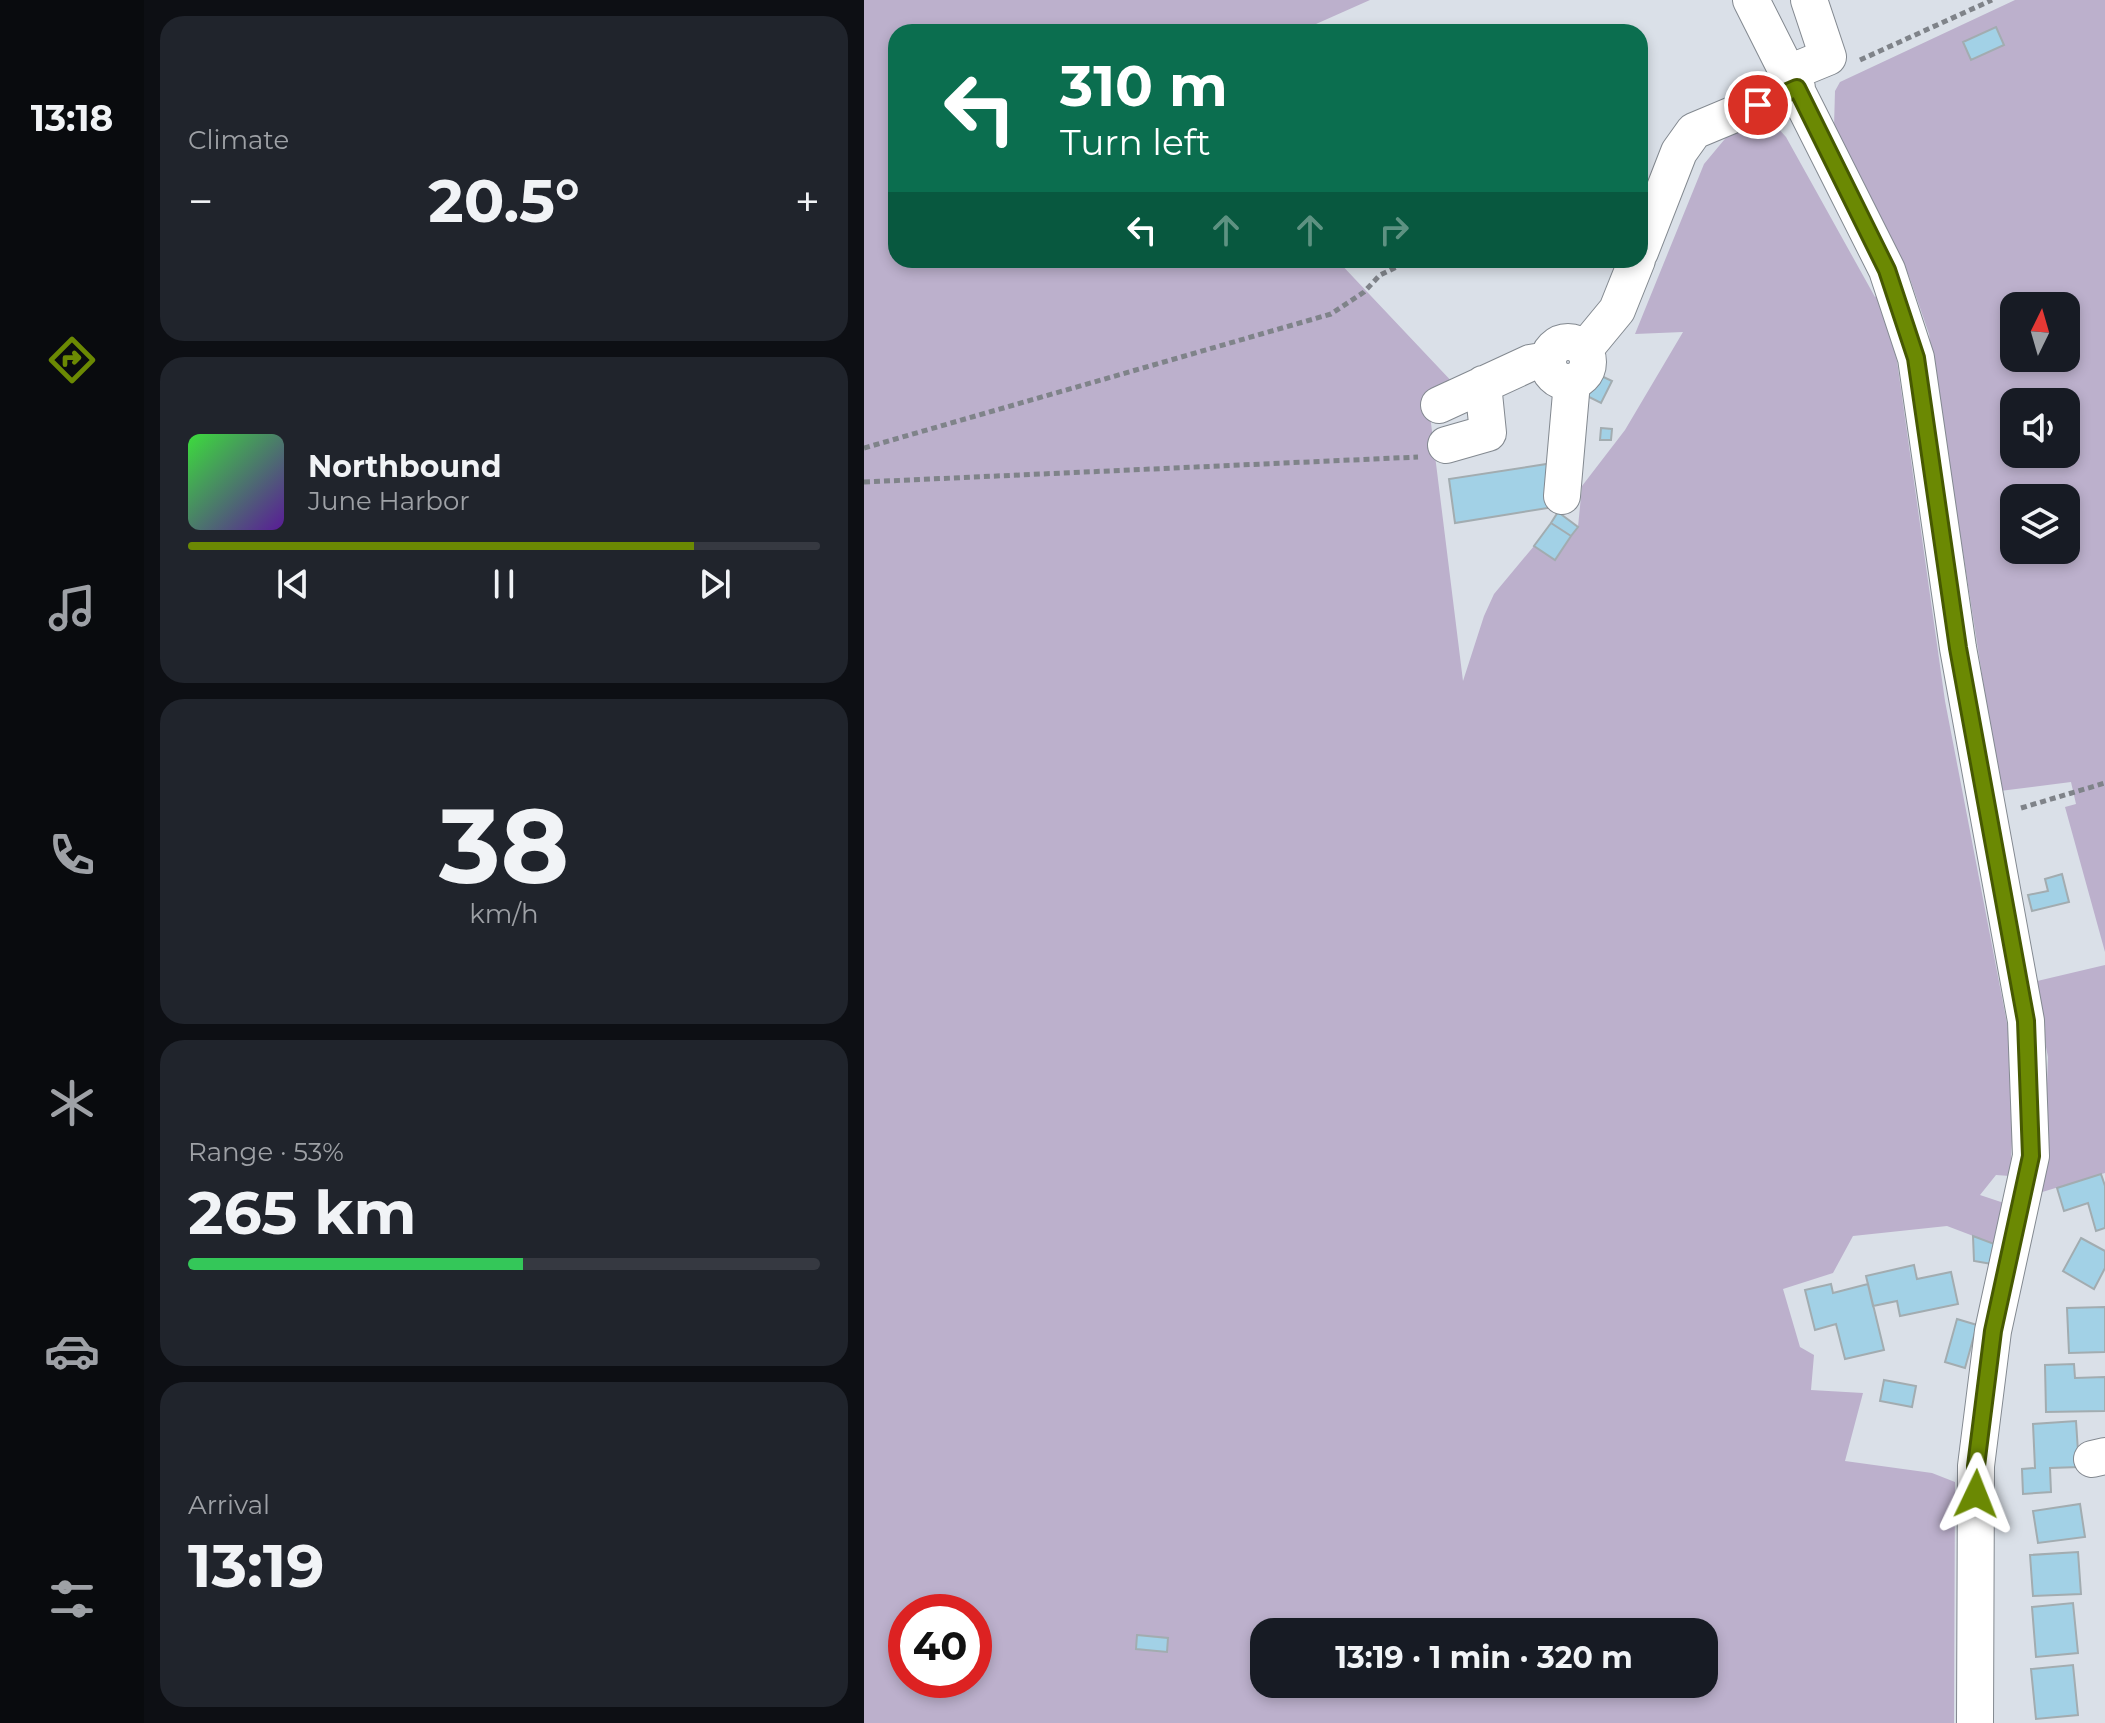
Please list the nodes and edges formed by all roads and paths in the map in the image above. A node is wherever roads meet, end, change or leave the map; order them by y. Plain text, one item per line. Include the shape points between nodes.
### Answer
1 (1751, 0) edge
2 (1809, 0) edge
3 (1992, 0) edge
4 (1853, 63) dead end
5 (1793, 81) junction
6 (1648, 231) edge
7 (1394, 268) edge
8 (1634, 268) edge
9 (1568, 364) junction
10 (1483, 384) junction
11 (1439, 405) dead end
12 (864, 448) edge
13 (1432, 451) joint
14 (864, 482) edge
15 (1562, 496) dead end
16 (2105, 783) edge
17 (1989, 817) junction
18 (1975, 1723) edge

1 - 5 street
2 - 5 street via 1828,57
3 - 4 path
5 - 6 street via 1694,131 1679,152
5 - 17 street via 1887,270 1916,358 1958,648
7 - 12 path via 1331,314
8 - 9 street via 1617,310
9 - 10 street via 1530,363
9 - 15 street
10 - 11 street
10 - 13 street via 1488,433
13 - 14 path
16 - 17 path
17 - 18 street via 2026,1021 2031,1156 1993,1331 1976,1466

